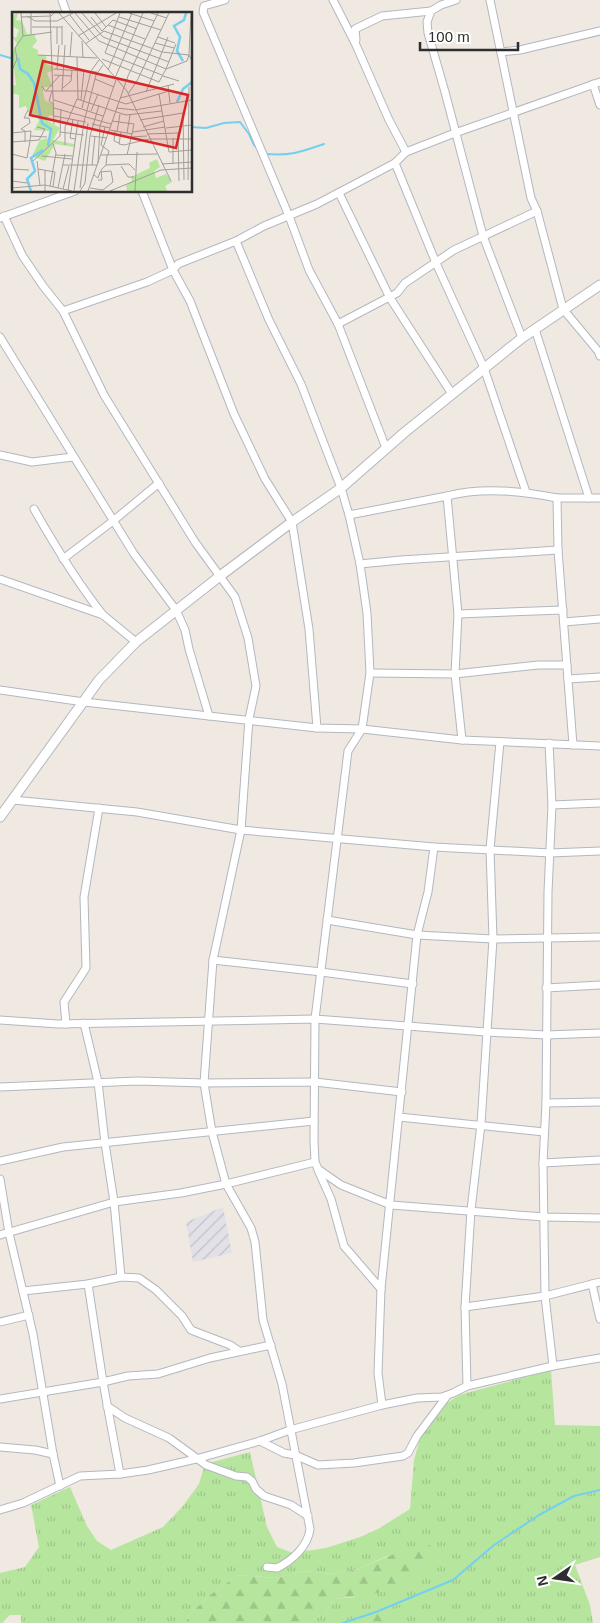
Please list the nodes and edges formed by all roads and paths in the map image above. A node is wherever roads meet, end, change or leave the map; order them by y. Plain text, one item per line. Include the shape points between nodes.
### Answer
1 (62, 0) edge
2 (225, 0) edge
3 (333, 0) edge
4 (456, 0) edge
5 (490, 0) edge
6 (430, 11) junction
7 (66, 12) edge
8 (600, 31) edge
9 (356, 44) junction
10 (501, 52) junction
11 (597, 83) edge
12 (600, 105) edge
13 (513, 112) junction
14 (455, 133) junction
15 (406, 152) junction
16 (395, 163) junction
17 (72, 192) edge
18 (142, 192) edge
19 (339, 193) junction
20 (537, 211) junction
21 (289, 216) junction
22 (2, 217) edge
23 (483, 236) junction
24 (236, 241) junction
25 (436, 264) junction
26 (173, 270) junction
27 (600, 285) edge
28 (390, 298) junction
29 (563, 309) junction
30 (63, 311) junction
31 (338, 324) junction
32 (535, 329) junction
33 (0, 337) edge
34 (522, 338) junction
35 (600, 356) edge
36 (484, 368) junction
37 (452, 394) junction
38 (386, 448) junction
39 (0, 455) edge
40 (74, 457) junction
41 (158, 483) junction
42 (341, 488) junction
43 (526, 492) junction
44 (447, 496) junction
45 (557, 498) junction
46 (589, 498) junction
47 (600, 498) edge
48 (34, 509) dead end
49 (350, 515) junction
50 (113, 521) junction
51 (292, 522) junction
52 (558, 550) junction
53 (452, 558) junction
54 (63, 559) junction
55 (360, 564) junction
56 (220, 576) junction
57 (0, 579) edge
58 (176, 610) junction
59 (563, 610) junction
60 (458, 614) junction
61 (103, 615) junction
62 (600, 619) edge
63 (564, 622) junction
64 (136, 642) junction
65 (567, 665) junction
66 (370, 673) junction
67 (456, 674) junction
68 (600, 677) edge
69 (568, 679) junction
70 (0, 690) edge
71 (84, 702) junction
72 (209, 716) junction
73 (248, 719) junction
74 (317, 728) junction
75 (362, 729) junction
76 (462, 740) junction
77 (500, 742) junction
78 (549, 743) junction
79 (573, 745) junction
80 (600, 746) edge
81 (13, 800) junction
82 (600, 803) edge
83 (552, 805) junction
84 (99, 808) junction
85 (1, 814) edge
86 (241, 830) junction
87 (337, 838) junction
88 (434, 847) junction
89 (490, 850) junction
90 (600, 851) edge
91 (550, 853) junction
92 (327, 920) junction
93 (418, 935) junction
94 (600, 937) edge
95 (547, 938) junction
96 (493, 939) junction
97 (213, 960) junction
98 (321, 972) junction
99 (413, 984) junction
100 (600, 985) edge
101 (546, 988) junction
102 (316, 1019) junction
103 (0, 1020) edge
104 (209, 1022) junction
105 (84, 1023) junction
106 (66, 1024) junction
107 (409, 1025) junction
108 (486, 1032) junction
109 (600, 1033) edge
110 (546, 1035) junction
111 (98, 1082) junction
112 (315, 1082) junction
113 (204, 1083) junction
114 (0, 1087) edge
115 (402, 1092) junction
116 (600, 1102) edge
117 (546, 1104) junction
118 (399, 1117) junction
119 (314, 1121) junction
120 (481, 1124) junction
121 (212, 1132) junction
122 (544, 1132) junction
123 (105, 1143) junction
124 (600, 1160) edge
125 (0, 1161) edge
126 (543, 1163) junction
127 (316, 1165) junction
128 (0, 1179) edge
129 (226, 1184) junction
130 (114, 1202) junction
131 (391, 1205) junction
132 (471, 1210) junction
133 (544, 1217) junction
134 (600, 1218) edge
135 (9, 1233) junction
136 (0, 1235) edge
137 (121, 1277) junction
138 (596, 1283) edge
139 (88, 1284) junction
140 (381, 1289) junction
141 (23, 1291) junction
142 (545, 1296) junction
143 (465, 1308) junction
144 (29, 1315) junction
145 (600, 1320) edge
146 (0, 1322) edge
147 (272, 1345) junction
148 (239, 1352) junction
149 (600, 1358) edge
150 (553, 1366) junction
151 (103, 1382) junction
152 (467, 1386) junction
153 (43, 1393) junction
154 (447, 1396) junction
155 (0, 1399) edge
156 (382, 1405) junction
157 (107, 1406) junction
158 (290, 1430) junction
159 (260, 1441) junction
160 (0, 1448) edge
161 (52, 1454) junction
162 (295, 1455) junction
163 (196, 1459) junction
164 (120, 1474) junction
165 (60, 1486) junction
166 (0, 1510) edge
167 (308, 1516) junction
168 (267, 1567) dead end

1 - 7 street
2 - 21 street via 204,6 203,12
3 - 9 street
4 - 6 street
5 - 10 street
6 - 9 street via 382,16 355,29
6 - 14 street via 428,33
8 - 10 street
9 - 15 street
10 - 13 street
11 - 12 street
11 - 13 street
13 - 14 street
13 - 20 street via 530,198
14 - 15 street
14 - 23 street
15 - 16 street
16 - 19 street
16 - 25 street
17 - 22 street
18 - 26 street
19 - 21 street
19 - 28 street
20 - 23 street
20 - 29 street
21 - 24 street
21 - 31 street via 309,270
22 - 30 street via 22,255
23 - 25 street via 454,250
23 - 34 street
24 - 26 street via 178,264
24 - 42 street via 269,320 301,384
25 - 28 street via 406,283
25 - 36 street
26 - 30 street
26 - 51 street via 190,301 253,455
27 - 29 street
28 - 31 street
28 - 37 street
29 - 32 street
29 - 35 street
30 - 41 street via 104,395
31 - 38 street
32 - 34 street
32 - 46 street
33 - 40 street
34 - 36 street
36 - 37 street
36 - 43 street
37 - 38 street
38 - 42 street
39 - 40 street via 32,462
40 - 50 street
41 - 50 street
41 - 56 street
42 - 49 street
42 - 51 street
43 - 44 street via 463,492
43 - 45 street
44 - 49 street
44 - 53 street
45 - 46 street
45 - 52 street
46 - 47 street
48 - 54 street
49 - 55 street
50 - 54 street
50 - 58 street
51 - 56 street
51 - 74 street via 309,629
52 - 53 street
52 - 59 street
53 - 55 street
53 - 60 street
54 - 61 street
55 - 66 street via 368,613
56 - 58 street
56 - 73 street via 235,597 248,638 256,686
57 - 61 street
58 - 64 street
58 - 72 street via 185,630
59 - 60 street
59 - 63 street
60 - 67 street
61 - 64 street
62 - 63 street
63 - 65 street
64 - 71 street via 99,680
65 - 67 street
65 - 69 street
66 - 67 street
66 - 75 street
67 - 76 street
68 - 69 street
69 - 79 street
70 - 71 street
71 - 72 street
71 - 81 street
72 - 73 street
73 - 74 street
73 - 86 street
74 - 75 street
75 - 76 street
75 - 87 street via 348,751
76 - 77 street
77 - 78 street
77 - 89 street
78 - 79 street
78 - 83 street
79 - 80 street
81 - 84 street
81 - 85 street
82 - 83 street
83 - 91 street
84 - 86 street
84 - 106 street via 84,897 86,968 64,1002
86 - 87 street
86 - 97 street
87 - 88 street
87 - 92 street
88 - 89 street
88 - 93 street
89 - 91 street
89 - 96 street
90 - 91 street
91 - 95 street
92 - 93 street
92 - 98 street
93 - 96 street
93 - 99 street
94 - 95 street
95 - 96 street
95 - 101 street
96 - 108 street
97 - 98 street
97 - 104 street
98 - 99 street
98 - 102 street
99 - 107 street
100 - 101 street
101 - 110 street
102 - 104 street
102 - 107 street
102 - 112 street
103 - 106 street
104 - 105 street
104 - 113 street
105 - 106 street
105 - 111 street
107 - 108 street
107 - 115 street
108 - 110 street
108 - 120 street
109 - 110 street
110 - 117 street
111 - 113 street
111 - 114 street
111 - 123 street
112 - 113 street
112 - 115 street
112 - 119 street
113 - 121 street
115 - 118 street
116 - 117 street
117 - 122 street
118 - 120 street
118 - 131 street
119 - 121 street
119 - 127 street
120 - 122 street
120 - 132 street
121 - 123 street
121 - 129 street
122 - 126 street
123 - 125 street via 63,1147
123 - 130 street
124 - 126 street
126 - 133 street
127 - 129 street
127 - 131 street via 341,1185
127 - 140 street via 331,1199 344,1246
128 - 135 street
129 - 130 street
129 - 147 street via 251,1228 255,1242 260,1303
130 - 135 street
130 - 137 street
131 - 132 street
131 - 140 street
132 - 133 street
132 - 143 street
133 - 134 street
133 - 142 street
135 - 136 street
135 - 141 street
137 - 139 street
137 - 148 street via 139,1278 182,1316 191,1330 230,1345
138 - 142 street
138 - 145 street
139 - 141 street
139 - 151 street
140 - 156 street via 378,1373
141 - 144 street
142 - 143 street
142 - 150 street
143 - 152 street
144 - 146 street
144 - 153 street
147 - 148 street
147 - 158 street
148 - 151 street via 158,1374
149 - 150 street
150 - 152 street
151 - 153 street
151 - 157 street
152 - 154 street
153 - 155 street
153 - 161 street
154 - 156 street
154 - 162 street via 417,1436 408,1454 403,1456 326,1466
156 - 158 street
157 - 163 street via 169,1438
157 - 164 street
158 - 159 street
158 - 162 street
159 - 162 street
159 - 163 street
160 - 161 street
161 - 165 street
162 - 167 street
163 - 164 street
163 - 167 street via 218,1470 247,1477 264,1496 291,1505
164 - 165 street via 80,1476
165 - 166 street
167 - 168 street via 309,1537 300,1550 278,1568

